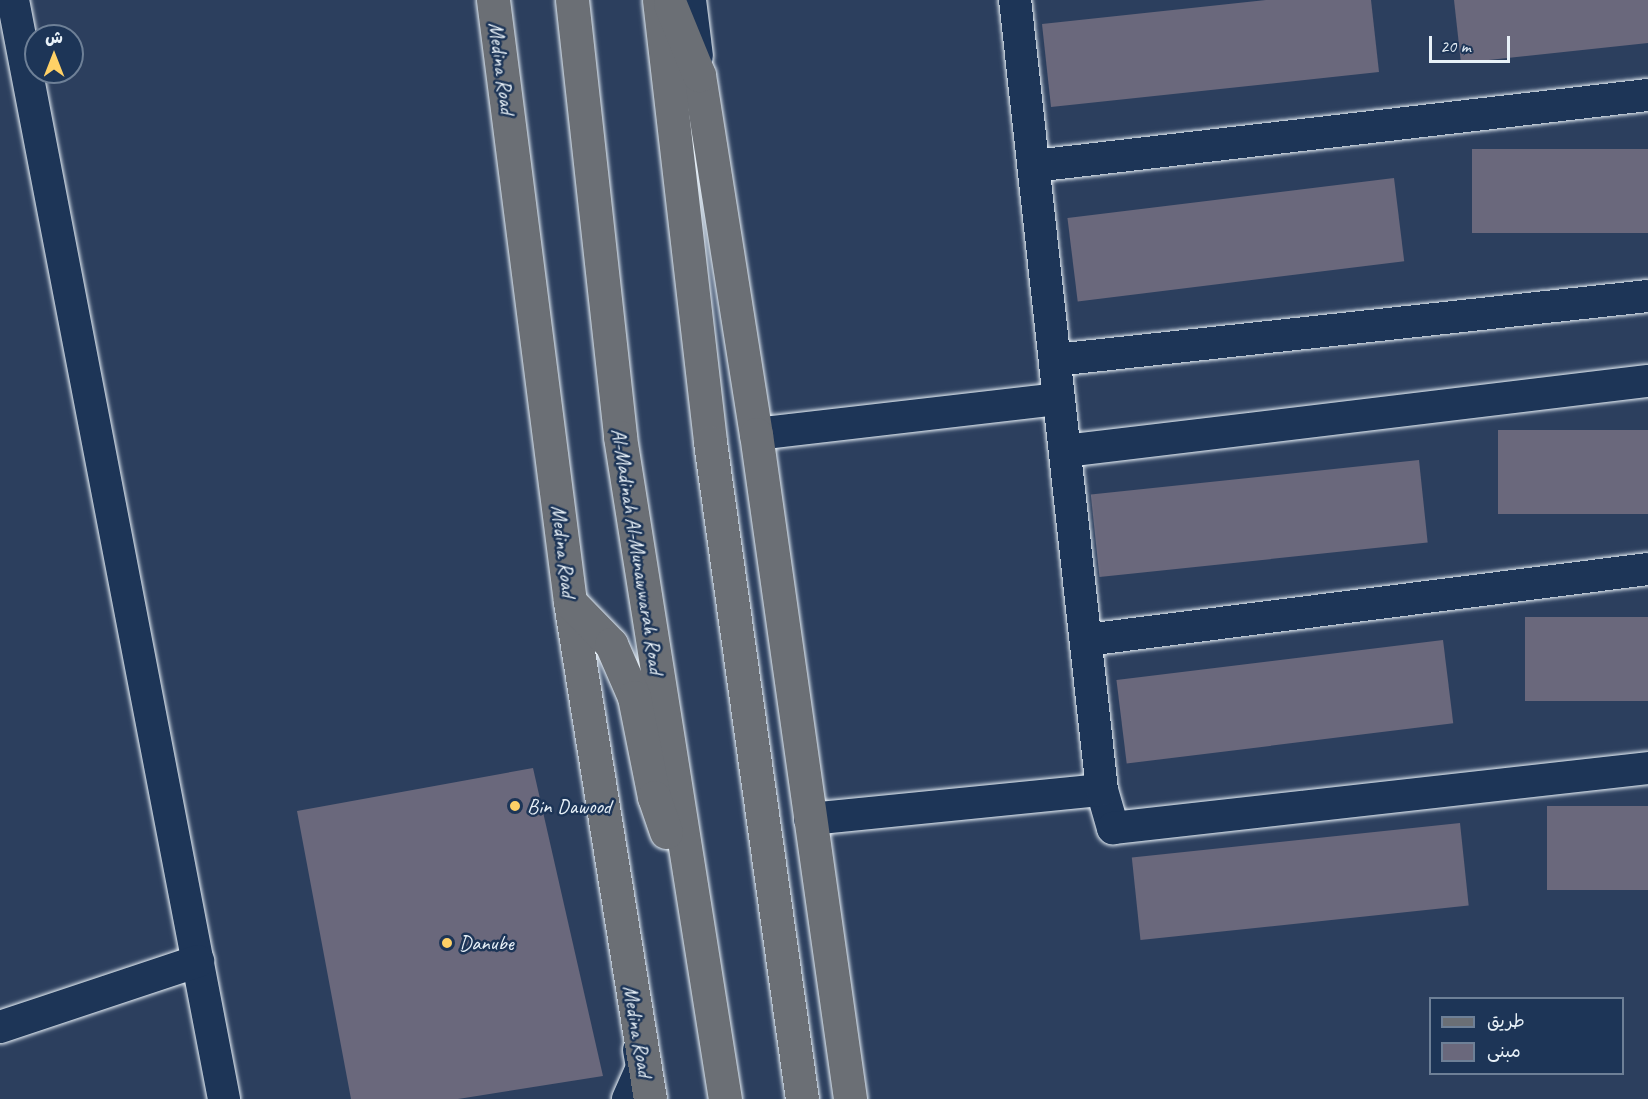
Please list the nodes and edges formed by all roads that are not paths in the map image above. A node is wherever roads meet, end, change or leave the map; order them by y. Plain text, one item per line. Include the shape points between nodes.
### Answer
1 (13, 0) edge
2 (493, 0) edge
3 (572, 0) edge
4 (658, 0) edge
5 (669, 0) edge
6 (690, 0) edge
7 (1015, 0) edge
8 (699, 75) junction
9 (13, 77) edge
10 (1648, 95) edge
11 (1034, 166) junction
12 (1648, 296) edge
13 (1055, 360) junction
14 (1648, 381) edge
15 (1059, 399) junction
16 (756, 434) junction
17 (1065, 451) junction
18 (1648, 569) edge
19 (570, 602) junction
20 (1086, 640) junction
21 (1648, 768) edge
22 (1102, 790) junction
23 (810, 819) junction
24 (689, 869) junction
25 (198, 961) junction
26 (630, 986) junction
27 (0, 1027) edge
28 (224, 1099) edge
29 (628, 1099) edge
30 (650, 1099) edge
31 (725, 1099) edge
32 (802, 1099) edge
33 (850, 1099) edge

1 - 9 street
2 - 19 main road, Medina Road
3 - 24 main road, Al-Madinah Al-Munawwarah Road via 620,437
4 - 32 main road via 710,442
5 - 8 main road
6 - 8 street
7 - 11 street
8 - 16 main road
9 - 25 street
10 - 11 street
11 - 13 street
12 - 13 street
13 - 15 street
14 - 17 street
15 - 16 street
15 - 17 street
16 - 23 main road
17 - 20 street
18 - 20 street
19 - 24 main road via 611,644 634,697 661,823
19 - 26 main road, Medina Road
20 - 22 street
21 - 22 street via 1113,828
22 - 23 street
23 - 33 main road
24 - 31 main road, Al-Madinah Al-Munawwarah Road
25 - 27 street
25 - 28 street
26 - 29 street via 642,1068
26 - 30 main road, Medina Road

